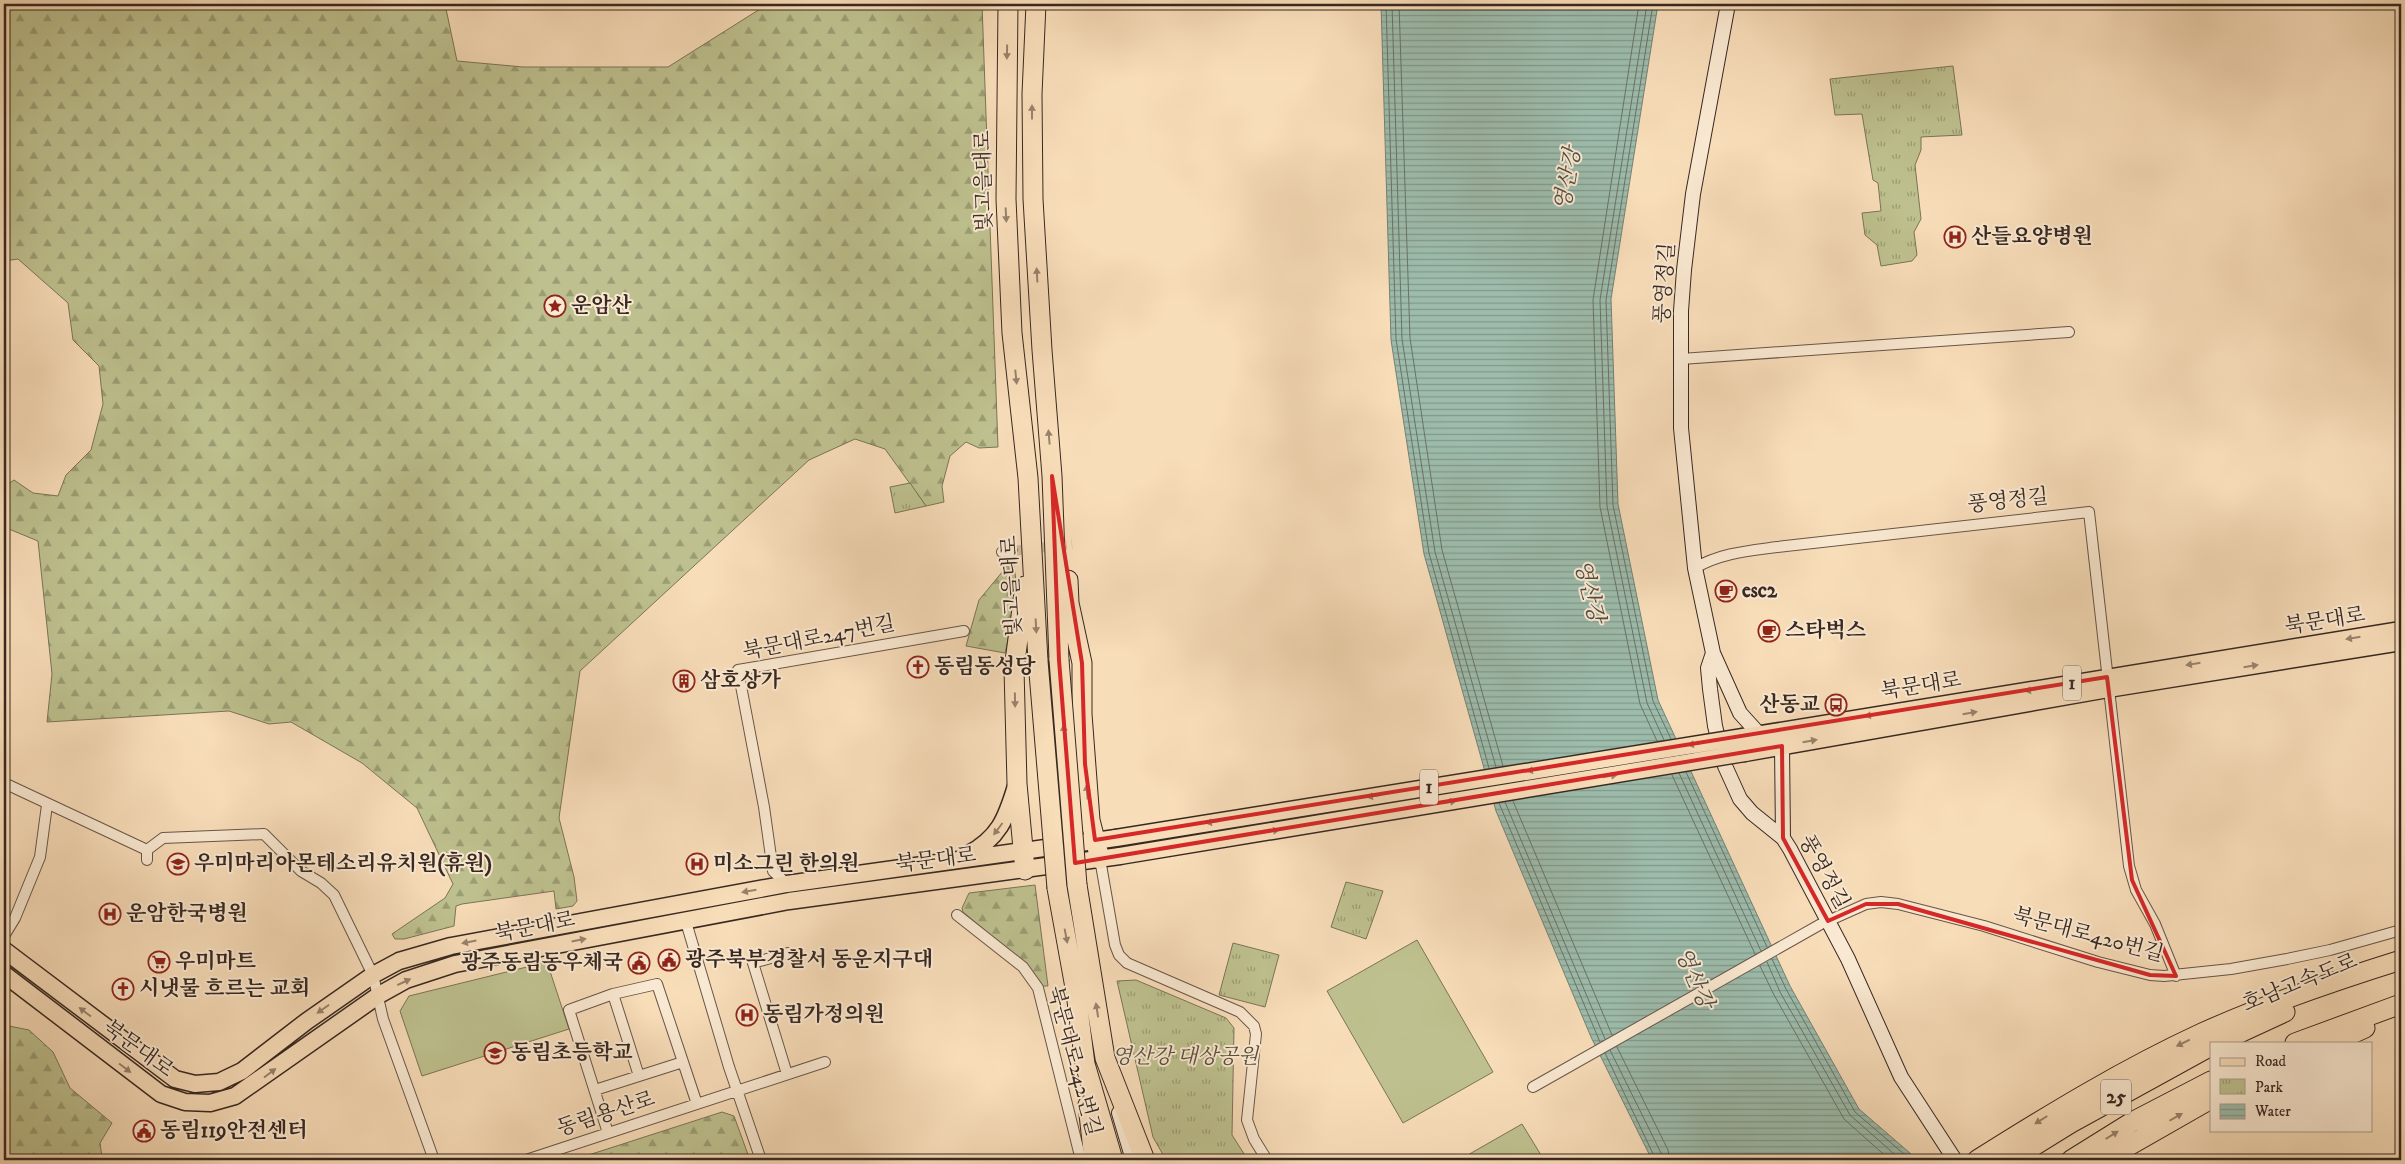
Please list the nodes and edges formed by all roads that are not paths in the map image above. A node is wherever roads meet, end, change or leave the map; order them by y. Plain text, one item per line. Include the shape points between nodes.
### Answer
1 (1008, 4) edge
2 (1036, 4) edge
3 (1728, 4) edge
4 (2069, 332) dead end
5 (1681, 359) junction
6 (1052, 476) junction
7 (1028, 478) junction
8 (1695, 568) junction
9 (2401, 630) edge
10 (964, 631) dead end
11 (2401, 642) edge
12 (1714, 653) junction
13 (2108, 683) junction
14 (1759, 734) junction
15 (1782, 746) junction
16 (4, 783) edge
17 (1017, 784) junction
18 (47, 805) junction
19 (1783, 838) junction
20 (1095, 840) junction
21 (1023, 850) junction
22 (960, 859) junction
23 (1100, 859) junction
24 (1025, 870) junction
25 (787, 884) junction
26 (789, 901) junction
27 (958, 915) dead end
28 (686, 922) junction
29 (1824, 922) junction
30 (2401, 930) edge
31 (4, 936) edge
32 (4, 950) edge
33 (788, 953) dead end
34 (2401, 960) edge
35 (2401, 968) edge
36 (4, 974) edge
37 (373, 975) junction
38 (2176, 976) junction
39 (613, 994) junction
40 (379, 995) junction
41 (2401, 1004) edge
42 (2401, 1013) edge
43 (2220, 1042) edge
44 (2298, 1042) edge
45 (2334, 1042) edge
46 (2210, 1047) edge
47 (1105, 1058) junction
48 (683, 1062) junction
49 (825, 1062) dead end
50 (1085, 1064) junction
51 (787, 1074) junction
52 (638, 1076) junction
53 (2210, 1082) edge
54 (1533, 1087) dead end
55 (594, 1090) junction
56 (738, 1091) junction
57 (2210, 1100) edge
58 (697, 1104) junction
59 (608, 1133) junction
60 (2016, 1150) edge
61 (434, 1160) edge
62 (526, 1160) edge
63 (761, 1160) edge
64 (1081, 1160) edge
65 (1094, 1160) edge
66 (1113, 1160) edge
67 (1133, 1160) edge
68 (1145, 1160) edge
69 (1267, 1160) edge
70 (1955, 1160) edge
71 (1978, 1160) edge
72 (2071, 1160) edge
73 (2104, 1160) edge

1 -> 7 highway, 빛고을대로 via 1006,199 1012,333
6 -> 2 highway, 빛고을대로 via 1033,199 1032,94
3 - 5 street, 풍영정길 via 1693,194 1682,292
4 - 5 street
5 - 8 street, 풍영정길 via 1681,428
20 -> 6 highway via 1085,764 1082,663 1069,602 1064,536
47 -> 6 highway, 빛고을대로, bridge via 1077,885 1058,660
7 -> 17 highway via 1022,537 1025,592 1014,669
7 -> 50 highway, 빛고을대로, bridge via 1038,661 1057,888
8 - 12 street, 풍영정길
8 - 13 street, 풍영정길 via 1728,554 1777,547 2089,512
9 -> 13 main road, 북문대로 / 1
10 - 25 street, 북문대로247번길 via 738,670 773,871
13 -> 11 main road, 북문대로 / 1
12 - 14 street via 1740,712
12 - 19 street, 풍영정길 via 1708,668 1710,689 1727,774 1740,799 1752,813
13 -> 14 main road, 북문대로 / 1
15 -> 13 main road, 북문대로 / 1
13 - 38 street via 2132,880
14 -> 20 main road, 북문대로 / 1, bridge
15 - 19 street
23 -> 15 main road, 북문대로 / 1, bridge
16 - 18 street
17 - 21 highway
17 -> 22 main road via 1001,827 982,847
18 - 31 street via 40,857 15,918
18 - 37 street via 147,855 163,838 264,834 301,871 334,895
19 - 29 street, 풍영정길
20 - 21 main road, 북문대로 / 1
20 - 23 highway
21 - 22 main road, 북문대로 / 1
21 - 24 highway
22 - 25 main road, 북문대로 / 1
23 - 24 main road, 북문대로 / 1
23 - 69 street via 1119,956 1126,963 1240,1012 1254,1026 1256,1034 1247,1120 1254,1140
24 - 26 main road, 북문대로 / 1
25 - 26 street
25 -> 37 main road, 북문대로 / 1 via 451,946 400,961
26 - 28 main road, 북문대로 / 1
27 - 64 street, 북문대로242번길 via 1023,967 1038,988
40 -> 28 main road, 북문대로 / 1 via 406,980 455,964
28 - 56 street
29 - 38 street, 북문대로420번길 via 1866,904 1898,904 2150,975
29 - 54 street, 북문대로420번길
29 - 70 street, 풍영정길 via 1873,1011 1901,1077
30 - 38 street, 북문대로420번길 via 2287,959
37 -> 32 main road, 북문대로 / 1 via 307,1020 242,1071 219,1082 196,1084 174,1079
33 - 51 street via 753,963
34 -> 60 highway via 2254,1011 2202,1034 2071,1102
35 - 43 highway, 호남고속도로 via 2292,1009
36 -> 40 main road, 북문대로 / 1 via 145,1083 161,1094 184,1102 210,1103 235,1096
37 - 40 street
39 - 48 street via 657,984
39 - 52 street
39 - 55 street via 569,1010
40 - 61 street via 383,1019
41 - 44 highway
42 - 45 highway
46 - 60 highway, 25
47 - 67 street, 빛고을대로
47 - 68 highway
48 - 52 street
48 - 58 street
49 - 51 street
50 - 65 highway
50 - 66 highway, 빛고을대로
51 - 56 street
52 - 55 street
72 -> 53 highway, 25 via 2132,1122
55 - 59 street
56 - 58 street, 동림용산로
56 - 63 street
73 -> 57 highway
58 - 59 street, 동림용산로
59 - 62 street, 동림용산로
60 - 71 highway

